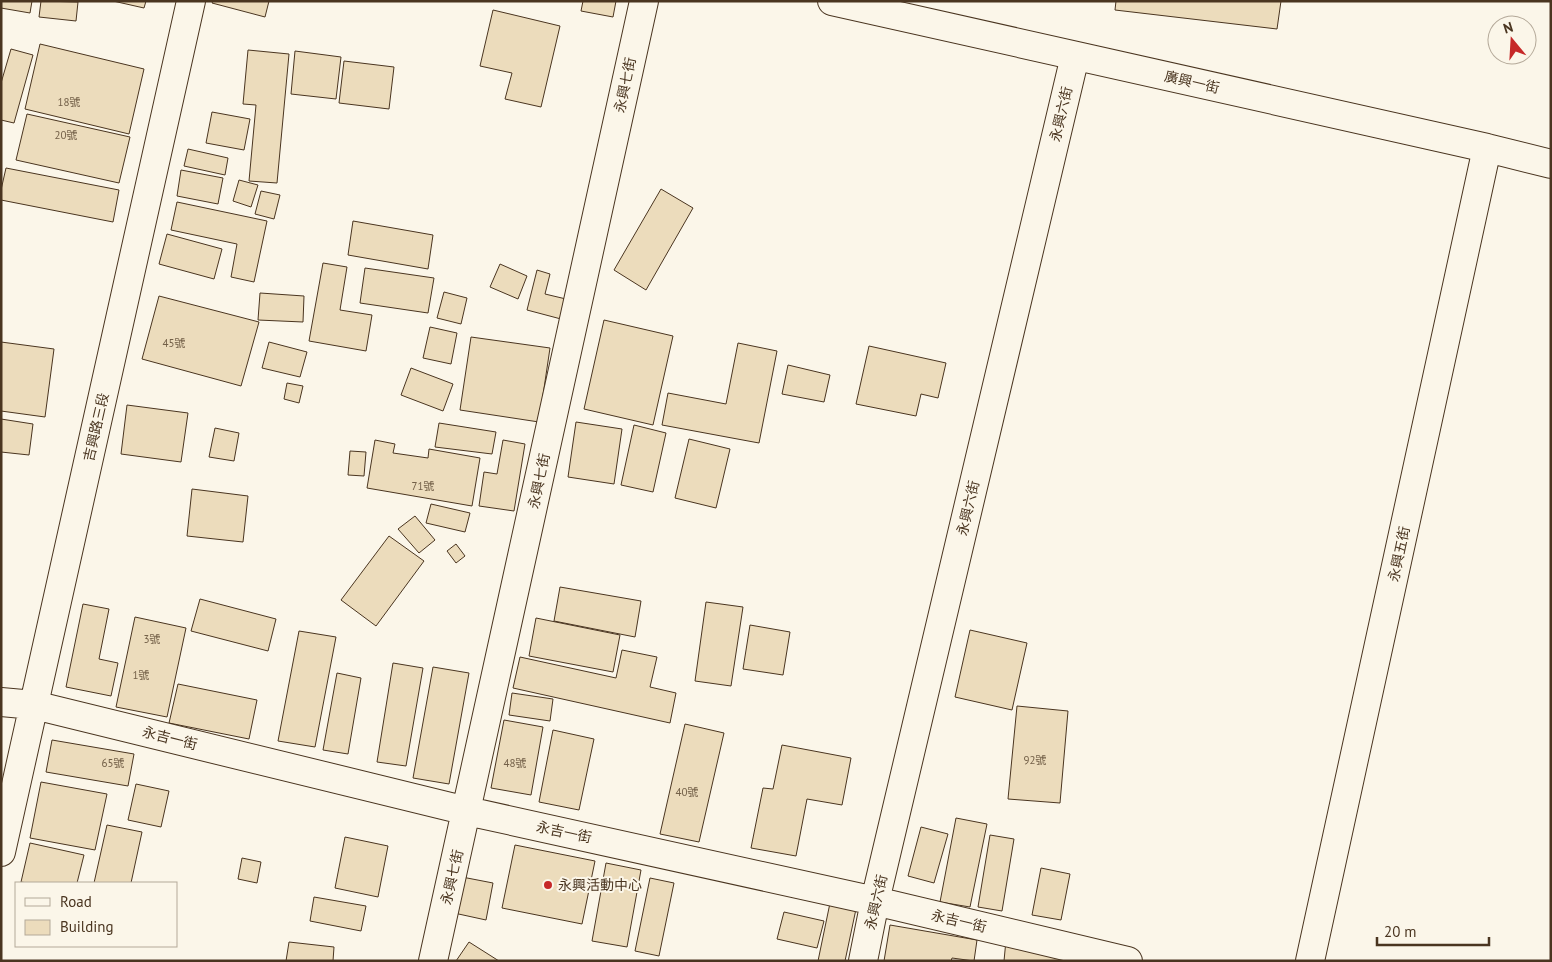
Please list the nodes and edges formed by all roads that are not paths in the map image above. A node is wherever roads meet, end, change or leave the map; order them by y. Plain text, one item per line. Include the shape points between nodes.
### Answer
1 (191, 1) edge
2 (644, 1) edge
3 (832, 1) edge
4 (1075, 56) junction
5 (1487, 148) junction
6 (1551, 164) edge
7 (1, 702) edge
8 (34, 705) junction
9 (467, 811) junction
10 (1, 852) edge
11 (876, 901) junction
12 (433, 961) edge
13 (863, 961) edge
14 (1128, 961) edge
15 (1310, 961) edge

1 - 8 street, 吉興路三段
2 - 9 street, 永興七街
3 - 4 street, 廣興一街
4 - 5 street, 廣興一街
4 - 11 street, 永興六街
5 - 6 street, 廣興一街
5 - 15 street, 永興五街
7 - 8 street, 永吉一街
8 - 9 street, 永吉一街
8 - 10 street, 吉興路三段
9 - 11 street, 永吉一街
9 - 12 street, 永興七街
11 - 13 street, 永興六街
11 - 14 street, 永吉一街

